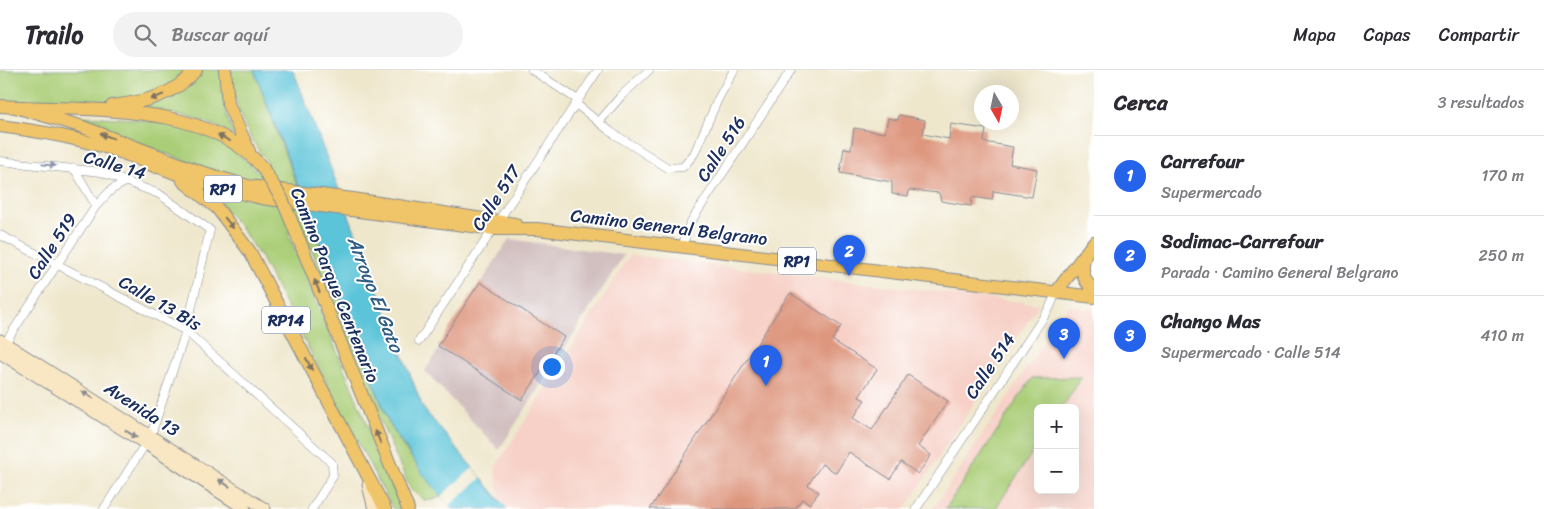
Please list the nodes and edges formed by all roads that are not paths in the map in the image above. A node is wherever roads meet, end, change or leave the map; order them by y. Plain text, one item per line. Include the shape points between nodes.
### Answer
1 (196, 70) edge
2 (225, 70) edge
3 (532, 70) edge
4 (598, 70) edge
5 (649, 70) edge
6 (734, 70) edge
7 (791, 70) edge
8 (577, 102) junction
9 (8, 106) edge
10 (90, 109) junction
11 (599, 122) junction
12 (0, 126) edge
13 (250, 153) junction
14 (0, 160) edge
15 (149, 164) junction
16 (74, 168) junction
17 (127, 181) junction
18 (299, 199) junction
19 (96, 206) junction
20 (497, 224) junction
21 (0, 235) edge
22 (1094, 242) edge
23 (682, 247) junction
24 (1085, 256) junction
25 (59, 264) junction
26 (1094, 290) edge
27 (1057, 292) junction
28 (1094, 297) edge
29 (186, 331) junction
30 (419, 341) dead end
31 (1, 347) edge
32 (148, 439) junction
33 (363, 469) junction
34 (104, 509) edge
35 (245, 509) edge
36 (266, 509) edge
37 (312, 509) edge
38 (374, 509) edge
39 (386, 509) edge
40 (408, 509) edge
41 (916, 509) edge

1 -> 10 main road via 176,88 154,98
2 - 13 main road via 228,104
3 - 8 street
4 - 8 street, Calle 517
5 - 11 street
6 - 11 street via 694,154 683,167 668,168
7 - 23 street, Calle 516 via 686,229
8 - 11 street
8 - 20 street, Calle 517
9 - 10 main road, Camino Parque Centenario / RP14
18 -> 9 main road, Camino General Belgrano / RP1 via 225,181 80,126
13 -> 10 main road, Camino Parque Centenario / RP14 via 216,133 174,120
12 - 15 main road, RP1 via 60,135
40 -> 13 main road, Camino Parque Centenario / RP14, bridge via 282,199
14 -> 16 street, Calle 14
15 - 18 main road, Camino General Belgrano / RP1 via 230,191
15 -> 33 main road, RP14 via 203,195 240,236
16 - 17 street, Calle 14 via 101,172
16 - 19 street, Calle 519
17 - 19 street, Calle 519 via 111,190
17 - 29 street, Calle 14 via 158,194 210,230
18 - 20 main road, Camino General Belgrano / RP1 via 362,210
18 - 20 main road, Camino General Belgrano / RP1 via 353,199
19 - 25 street, Calle 519
20 - 23 main road, Camino General Belgrano / RP1
20 - 30 street, Calle 517
21 - 25 street, Calle 13 Bis
22 - 24 main road, Calle 514
23 - 27 main road, Camino General Belgrano / RP1
24 - 26 main road via 1084,279
24 - 27 main road, Calle 514
25 - 29 street, Calle 13 Bis
25 - 31 street, Calle 519
27 - 28 main road, Camino General Belgrano / RP1
27 - 41 street, Calle 514 via 1049,309
29 - 32 street
29 - 37 street, Calle 13 Bis via 332,463 333,476
31 - 32 main road, Avenida 13
32 - 34 street
32 - 35 main road, Avenida 13
36 -> 32 main road, Avenida 13
33 - 38 main road
33 - 39 main road, RP14

